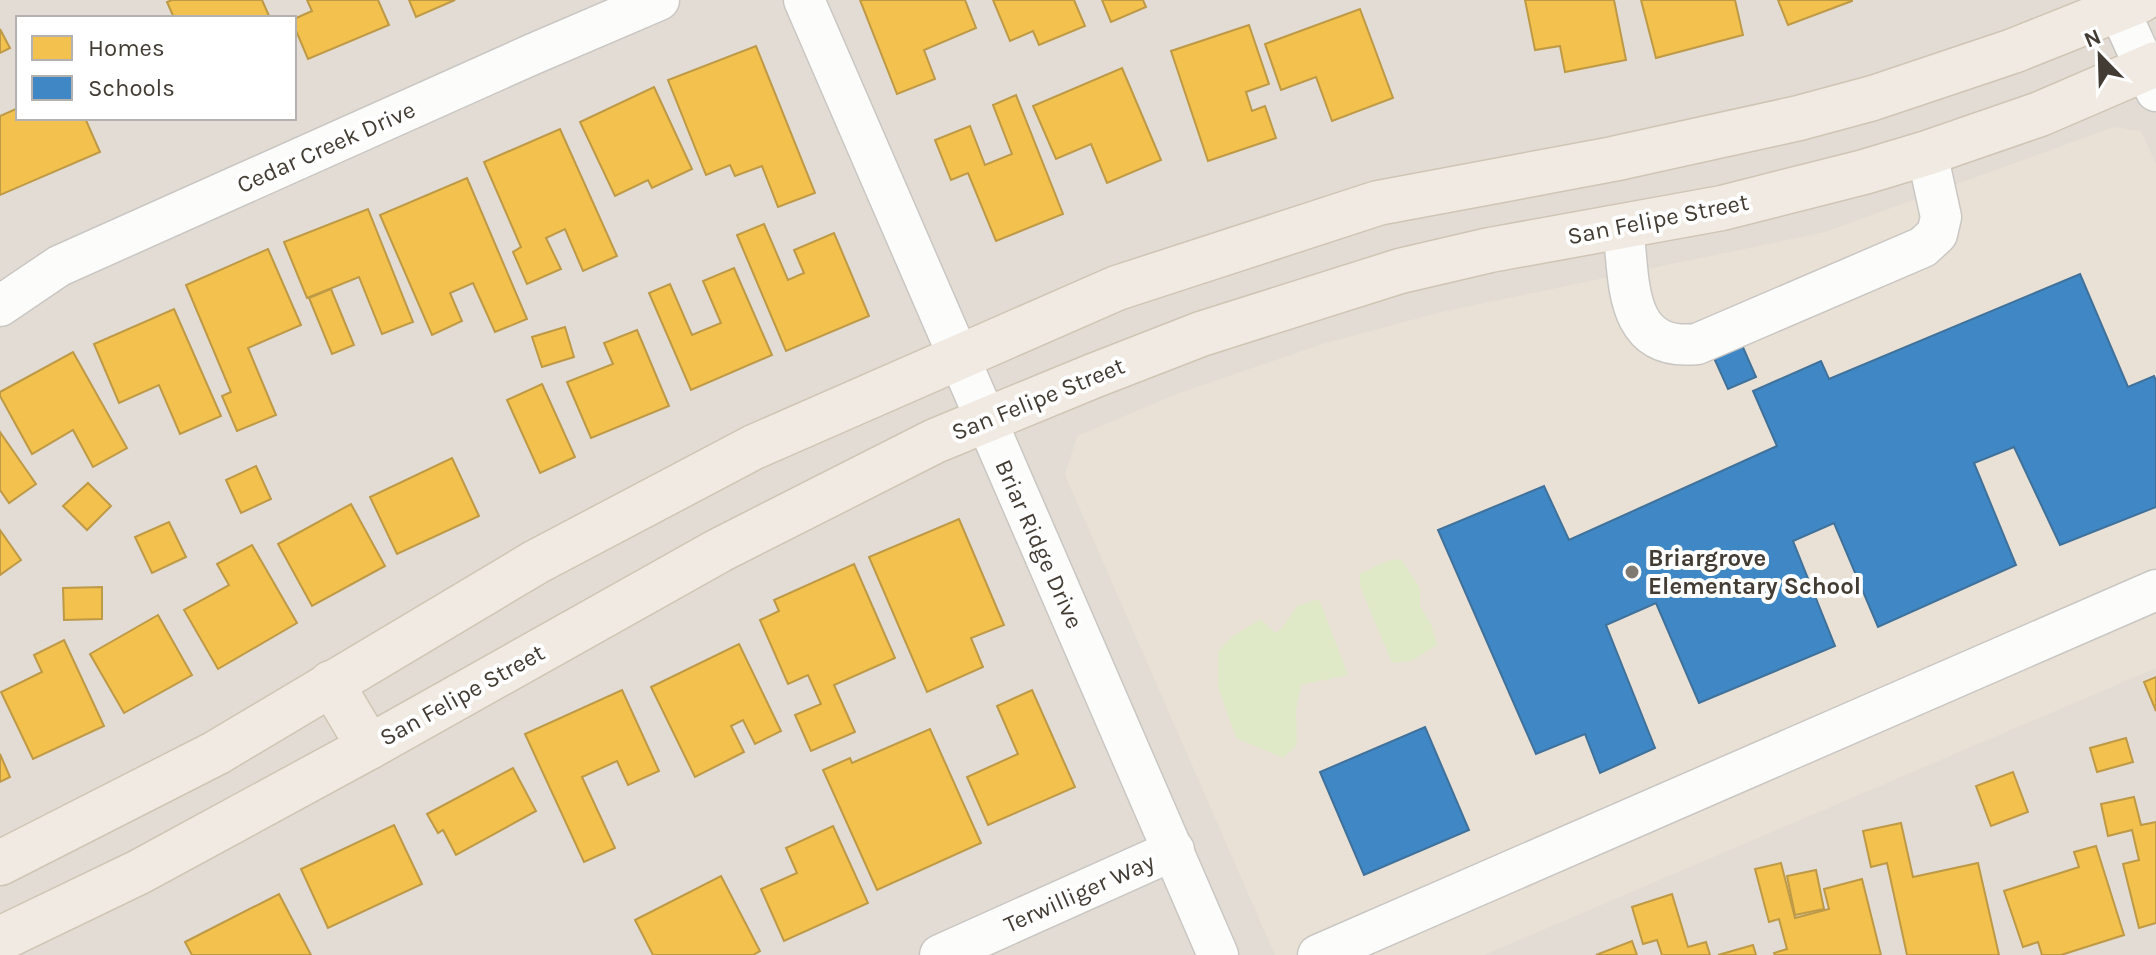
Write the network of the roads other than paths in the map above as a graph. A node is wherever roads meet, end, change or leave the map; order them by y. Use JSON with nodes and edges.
{"nodes":[{"id":1,"x":659,"y":0,"type":"edge"},
{"id":2,"x":804,"y":0,"type":"edge"},
{"id":3,"x":2130,"y":5,"type":"edge"},
{"id":4,"x":2153,"y":75,"type":"edge"},
{"id":5,"x":1927,"y":153,"type":"junction"},
{"id":6,"x":1613,"y":159,"type":"junction"},
{"id":7,"x":1623,"y":226,"type":"junction"},
{"id":8,"x":0,"y":306,"type":"edge"},
{"id":9,"x":957,"y":357,"type":"junction"},
{"id":10,"x":985,"y":420,"type":"junction"},
{"id":11,"x":2156,"y":590,"type":"edge"},
{"id":12,"x":331,"y":683,"type":"junction"},
{"id":13,"x":369,"y":747,"type":"junction"},
{"id":14,"x":1174,"y":850,"type":"junction"},
{"id":15,"x":0,"y":863,"type":"edge"},
{"id":16,"x":0,"y":939,"type":"edge"},
{"id":17,"x":940,"y":955,"type":"edge"},
{"id":18,"x":1218,"y":955,"type":"edge"},
{"id":19,"x":1318,"y":955,"type":"edge"}],
"edges":[{"from":1,"to":8,"type":"street","name":"Cedar Creek Drive"},
{"from":2,"to":9,"type":"street","name":"Briar Ridge Drive"},
{"from":3,"to":4,"type":"street"},
{"from":3,"to":6,"type":"main road"},
{"from":4,"to":5,"type":"main road","name":"San Felipe Street"},
{"from":5,"to":7,"type":"main road","name":"San Felipe Street"},
{"from":5,"to":7,"type":"street"},
{"from":6,"to":7,"type":"main road"},
{"from":6,"to":9,"type":"main road"},
{"from":7,"to":10,"type":"main road","name":"San Felipe Street"},
{"from":9,"to":10,"type":"street","name":"Briar Ridge Drive"},
{"from":9,"to":12,"type":"main road"},
{"from":10,"to":13,"type":"main road","name":"San Felipe Street"},
{"from":10,"to":14,"type":"street","name":"Briar Ridge Drive"},
{"from":11,"to":19,"type":"street"},
{"from":12,"to":13,"type":"main road"},
{"from":12,"to":15,"type":"main road"},
{"from":13,"to":16,"type":"main road","name":"San Felipe Street"},
{"from":14,"to":17,"type":"street","name":"Terwilliger Way"},
{"from":14,"to":18,"type":"street","name":"Briar Ridge Drive"}]}
